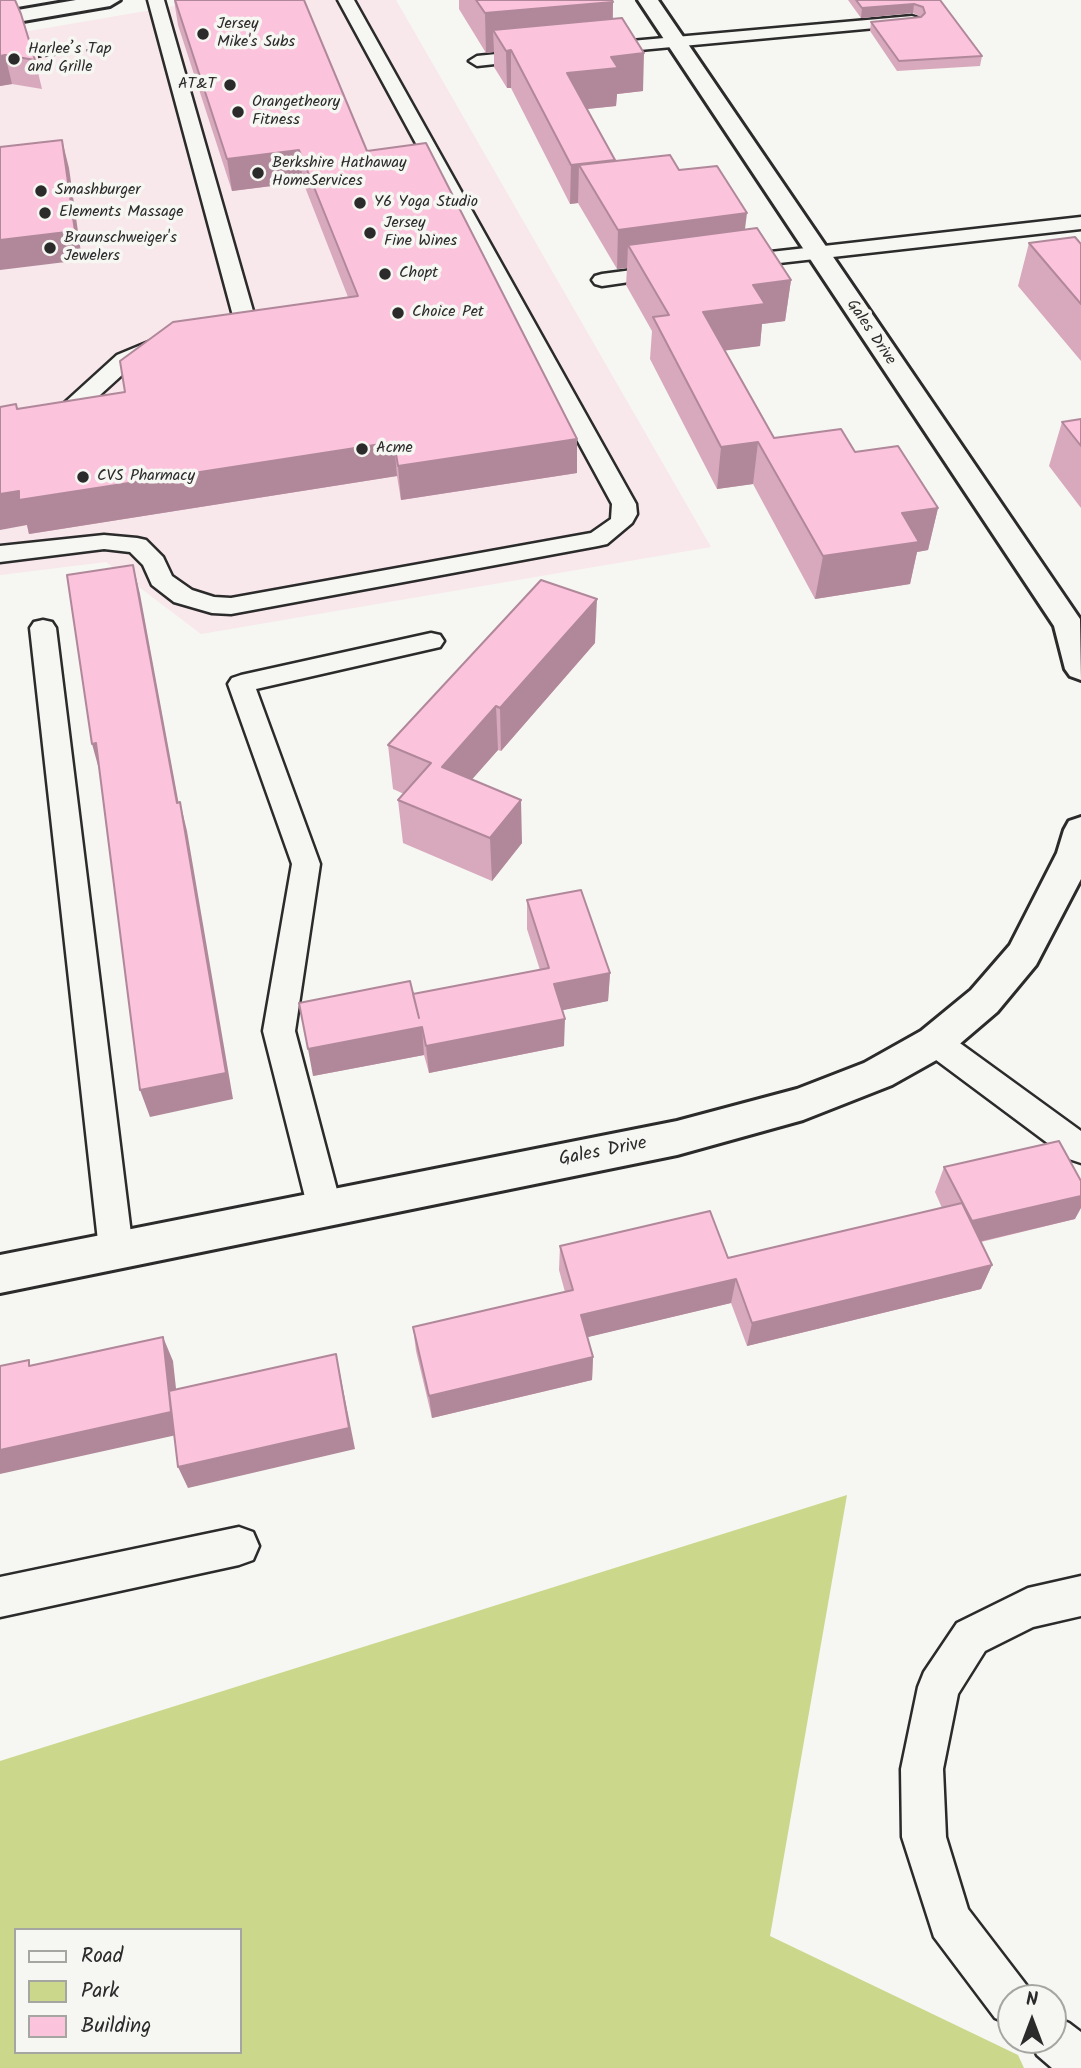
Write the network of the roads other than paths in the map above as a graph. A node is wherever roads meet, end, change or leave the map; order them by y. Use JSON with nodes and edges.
{"nodes":[{"id":1,"x":110,"y":0,"type":"edge"},
{"id":2,"x":156,"y":0,"type":"edge"},
{"id":3,"x":346,"y":0,"type":"edge"},
{"id":4,"x":648,"y":0,"type":"edge"},
{"id":5,"x":0,"y":19,"type":"edge"},
{"id":6,"x":913,"y":21,"type":"edge"},
{"id":7,"x":675,"y":42,"type":"junction"},
{"id":8,"x":573,"y":51,"type":"edge"},
{"id":9,"x":546,"y":54,"type":"edge"},
{"id":10,"x":477,"y":61,"type":"dead end"},
{"id":11,"x":1081,"y":223,"type":"edge"},
{"id":12,"x":815,"y":252,"type":"junction"},
{"id":13,"x":711,"y":266,"type":"edge"},
{"id":14,"x":684,"y":269,"type":"edge"},
{"id":15,"x":602,"y":280,"type":"dead end"},
{"id":16,"x":207,"y":337,"type":"edge"},
{"id":17,"x":180,"y":341,"type":"edge"},
{"id":18,"x":0,"y":427,"type":"edge"},
{"id":19,"x":0,"y":554,"type":"edge"},
{"id":20,"x":1075,"y":625,"type":"edge"},
{"id":21,"x":43,"y":628,"type":"dead end"},
{"id":22,"x":431,"y":641,"type":"dead end"},
{"id":23,"x":1081,"y":669,"type":"edge"},
{"id":24,"x":1081,"y":830,"type":"edge"},
{"id":25,"x":934,"y":1042,"type":"junction"},
{"id":26,"x":1081,"y":1149,"type":"edge"},
{"id":27,"x":325,"y":1209,"type":"junction"},
{"id":28,"x":117,"y":1250,"type":"junction"},
{"id":29,"x":0,"y":1274,"type":"edge"},
{"id":30,"x":239,"y":1546,"type":"dead end"},
{"id":31,"x":1081,"y":1596,"type":"edge"},
{"id":32,"x":0,"y":1597,"type":"edge"},
{"id":33,"x":997,"y":1984,"type":"edge"},
{"id":34,"x":1067,"y":2050,"type":"edge"},
{"id":35,"x":1081,"y":2061,"type":"edge"}],
"edges":[{"from":1,"to":5,"type":"street"},
{"from":2,"to":16,"type":"lane"},
{"from":3,"to":19,"type":"lane"},
{"from":4,"to":7,"type":"street","name":"Gales Drive"},
{"from":6,"to":7,"type":"lane"},
{"from":7,"to":8,"type":"lane"},
{"from":7,"to":12,"type":"street","name":"Gales Drive"},
{"from":9,"to":10,"type":"lane"},
{"from":11,"to":12,"type":"lane"},
{"from":12,"to":13,"type":"lane"},
{"from":12,"to":20,"type":"street","name":"Gales Drive"},
{"from":14,"to":15,"type":"lane"},
{"from":17,"to":18,"type":"lane"},
{"from":20,"to":23,"type":"street","name":"Gales Drive"},
{"from":21,"to":28,"type":"lane"},
{"from":22,"to":27,"type":"lane"},
{"from":24,"to":25,"type":"street","name":"Gales Drive"},
{"from":25,"to":26,"type":"lane"},
{"from":25,"to":27,"type":"street","name":"Gales Drive"},
{"from":27,"to":28,"type":"street","name":"Gales Drive"},
{"from":28,"to":29,"type":"street","name":"Gales Drive"},
{"from":30,"to":32,"type":"lane"},
{"from":31,"to":33,"type":"lane"},
{"from":34,"to":35,"type":"lane"}]}
